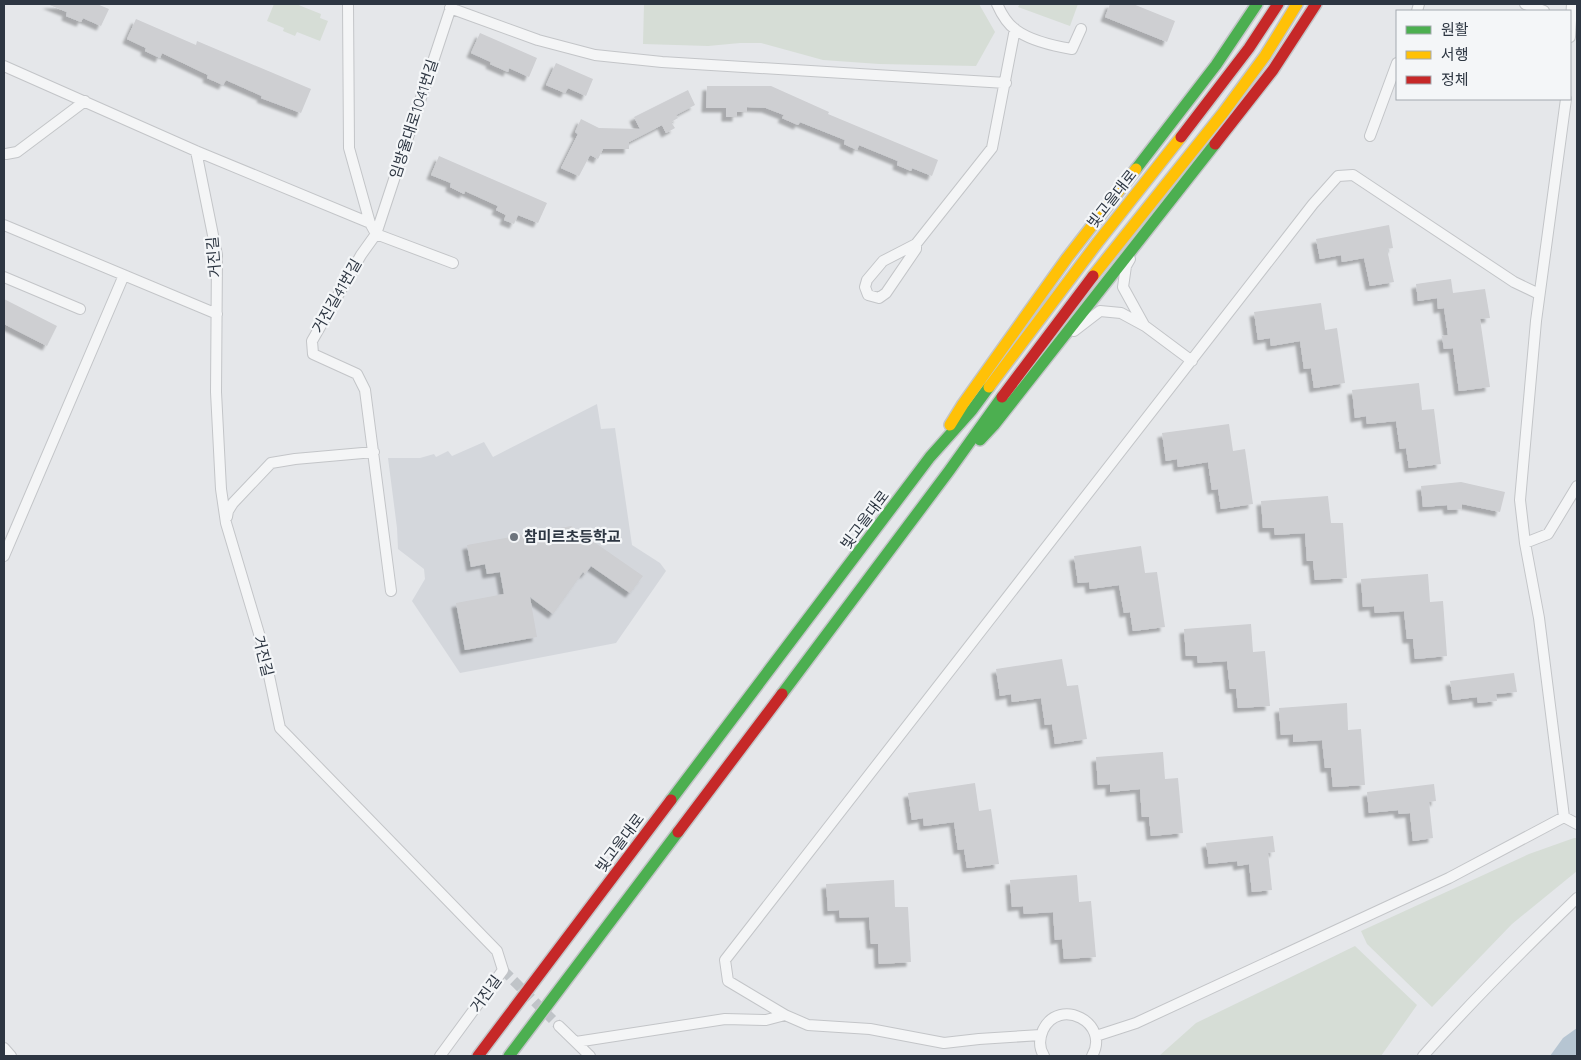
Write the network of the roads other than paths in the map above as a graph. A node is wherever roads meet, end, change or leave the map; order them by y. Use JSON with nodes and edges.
{"nodes":[{"id":1,"x":348,"y":4,"type":"edge"},
{"id":2,"x":997,"y":4,"type":"edge"},
{"id":3,"x":1257,"y":4,"type":"edge"},
{"id":4,"x":1278,"y":4,"type":"edge"},
{"id":5,"x":1297,"y":4,"type":"edge"},
{"id":6,"x":1316,"y":4,"type":"edge"},
{"id":7,"x":1525,"y":4,"type":"edge"},
{"id":8,"x":451,"y":6,"type":"edge"},
{"id":9,"x":1541,"y":10,"type":"edge"},
{"id":10,"x":1015,"y":29,"type":"junction"},
{"id":11,"x":1081,"y":29,"type":"dead end"},
{"id":12,"x":4,"y":66,"type":"edge"},
{"id":13,"x":1396,"y":66,"type":"edge"},
{"id":14,"x":1006,"y":83,"type":"junction"},
{"id":15,"x":1566,"y":100,"type":"edge"},
{"id":16,"x":85,"y":101,"type":"junction"},
{"id":17,"x":1370,"y":136,"type":"dead end"},
{"id":18,"x":196,"y":151,"type":"junction"},
{"id":19,"x":6,"y":154,"type":"dead end"},
{"id":20,"x":370,"y":223,"type":"junction"},
{"id":21,"x":4,"y":225,"type":"edge"},
{"id":22,"x":1145,"y":233,"type":"junction"},
{"id":23,"x":376,"y":234,"type":"junction"},
{"id":24,"x":916,"y":244,"type":"junction"},
{"id":25,"x":453,"y":263,"type":"dead end"},
{"id":26,"x":124,"y":275,"type":"junction"},
{"id":27,"x":4,"y":277,"type":"edge"},
{"id":28,"x":1539,"y":294,"type":"junction"},
{"id":29,"x":80,"y":309,"type":"dead end"},
{"id":30,"x":217,"y":314,"type":"junction"},
{"id":31,"x":1145,"y":326,"type":"junction"},
{"id":32,"x":1061,"y":340,"type":"junction"},
{"id":33,"x":1192,"y":361,"type":"junction"},
{"id":34,"x":374,"y":452,"type":"junction"},
{"id":35,"x":930,"y":458,"type":"junction"},
{"id":36,"x":949,"y":471,"type":"junction"},
{"id":37,"x":1577,"y":486,"type":"edge"},
{"id":38,"x":226,"y":523,"type":"junction"},
{"id":39,"x":1525,"y":543,"type":"junction"},
{"id":40,"x":4,"y":556,"type":"edge"},
{"id":41,"x":391,"y":591,"type":"dead end"},
{"id":42,"x":1564,"y":817,"type":"junction"},
{"id":43,"x":1577,"y":824,"type":"edge"},
{"id":44,"x":1577,"y":898,"type":"edge"},
{"id":45,"x":785,"y":1015,"type":"junction"},
{"id":46,"x":559,"y":1026,"type":"tunnel mouth"},
{"id":47,"x":1041,"y":1036,"type":"junction"},
{"id":48,"x":1096,"y":1036,"type":"junction"},
{"id":49,"x":576,"y":1042,"type":"junction"},
{"id":50,"x":4,"y":1048,"type":"edge"},
{"id":51,"x":11,"y":1056,"type":"edge"},
{"id":52,"x":440,"y":1056,"type":"edge"},
{"id":53,"x":478,"y":1056,"type":"edge"},
{"id":54,"x":509,"y":1056,"type":"edge"},
{"id":55,"x":590,"y":1056,"type":"edge"},
{"id":56,"x":1044,"y":1056,"type":"edge"},
{"id":57,"x":1092,"y":1056,"type":"edge"},
{"id":58,"x":1423,"y":1056,"type":"edge"}],
"edges":[{"from":1,"to":20,"type":"street"},
{"from":2,"to":10,"type":"street"},
{"from":3,"to":35,"type":"main road"},
{"from":4,"to":35,"type":"main road","name":"빛고을대로"},
{"from":5,"to":36,"type":"main road"},
{"from":6,"to":22,"type":"main road"},
{"from":7,"to":9,"type":"street"},
{"from":8,"to":14,"type":"street"},
{"from":8,"to":23,"type":"street","name":"임방울대로1041번길"},
{"from":10,"to":11,"type":"street"},
{"from":10,"to":14,"type":"street"},
{"from":12,"to":16,"type":"street"},
{"from":13,"to":17,"type":"street"},
{"from":14,"to":24,"type":"street"},
{"from":15,"to":28,"type":"street"},
{"from":16,"to":18,"type":"street"},
{"from":16,"to":19,"type":"street"},
{"from":18,"to":20,"type":"street"},
{"from":18,"to":30,"type":"street","name":"거진길"},
{"from":20,"to":23,"type":"street"},
{"from":21,"to":26,"type":"street"},
{"from":22,"to":31,"type":"street"},
{"from":22,"to":32,"type":"main road"},
{"from":23,"to":25,"type":"street"},
{"from":23,"to":34,"type":"street","name":"거진길41번길"},
{"from":24,"to":24,"type":"street"},
{"from":26,"to":30,"type":"street"},
{"from":26,"to":40,"type":"street"},
{"from":27,"to":29,"type":"street"},
{"from":28,"to":33,"type":"street"},
{"from":28,"to":39,"type":"street"},
{"from":30,"to":38,"type":"street","name":"거진길"},
{"from":31,"to":32,"type":"street"},
{"from":31,"to":33,"type":"street"},
{"from":32,"to":36,"type":"main road"},
{"from":33,"to":45,"type":"street"},
{"from":34,"to":38,"type":"street"},
{"from":34,"to":41,"type":"street","name":"거진길41번길"},
{"from":35,"to":53,"type":"main road","name":"빛고을대로"},
{"from":36,"to":54,"type":"main road"},
{"from":37,"to":39,"type":"street"},
{"from":38,"to":52,"type":"street","name":"거진길"},
{"from":39,"to":42,"type":"street"},
{"from":42,"to":43,"type":"street"},
{"from":42,"to":48,"type":"street"},
{"from":44,"to":58,"type":"street"},
{"from":45,"to":47,"type":"street"},
{"from":45,"to":49,"type":"street"},
{"from":46,"to":49,"type":"street"},
{"from":47,"to":48,"type":"street"},
{"from":47,"to":56,"type":"street"},
{"from":48,"to":57,"type":"street"},
{"from":49,"to":55,"type":"street"},
{"from":50,"to":51,"type":"street"}]}
